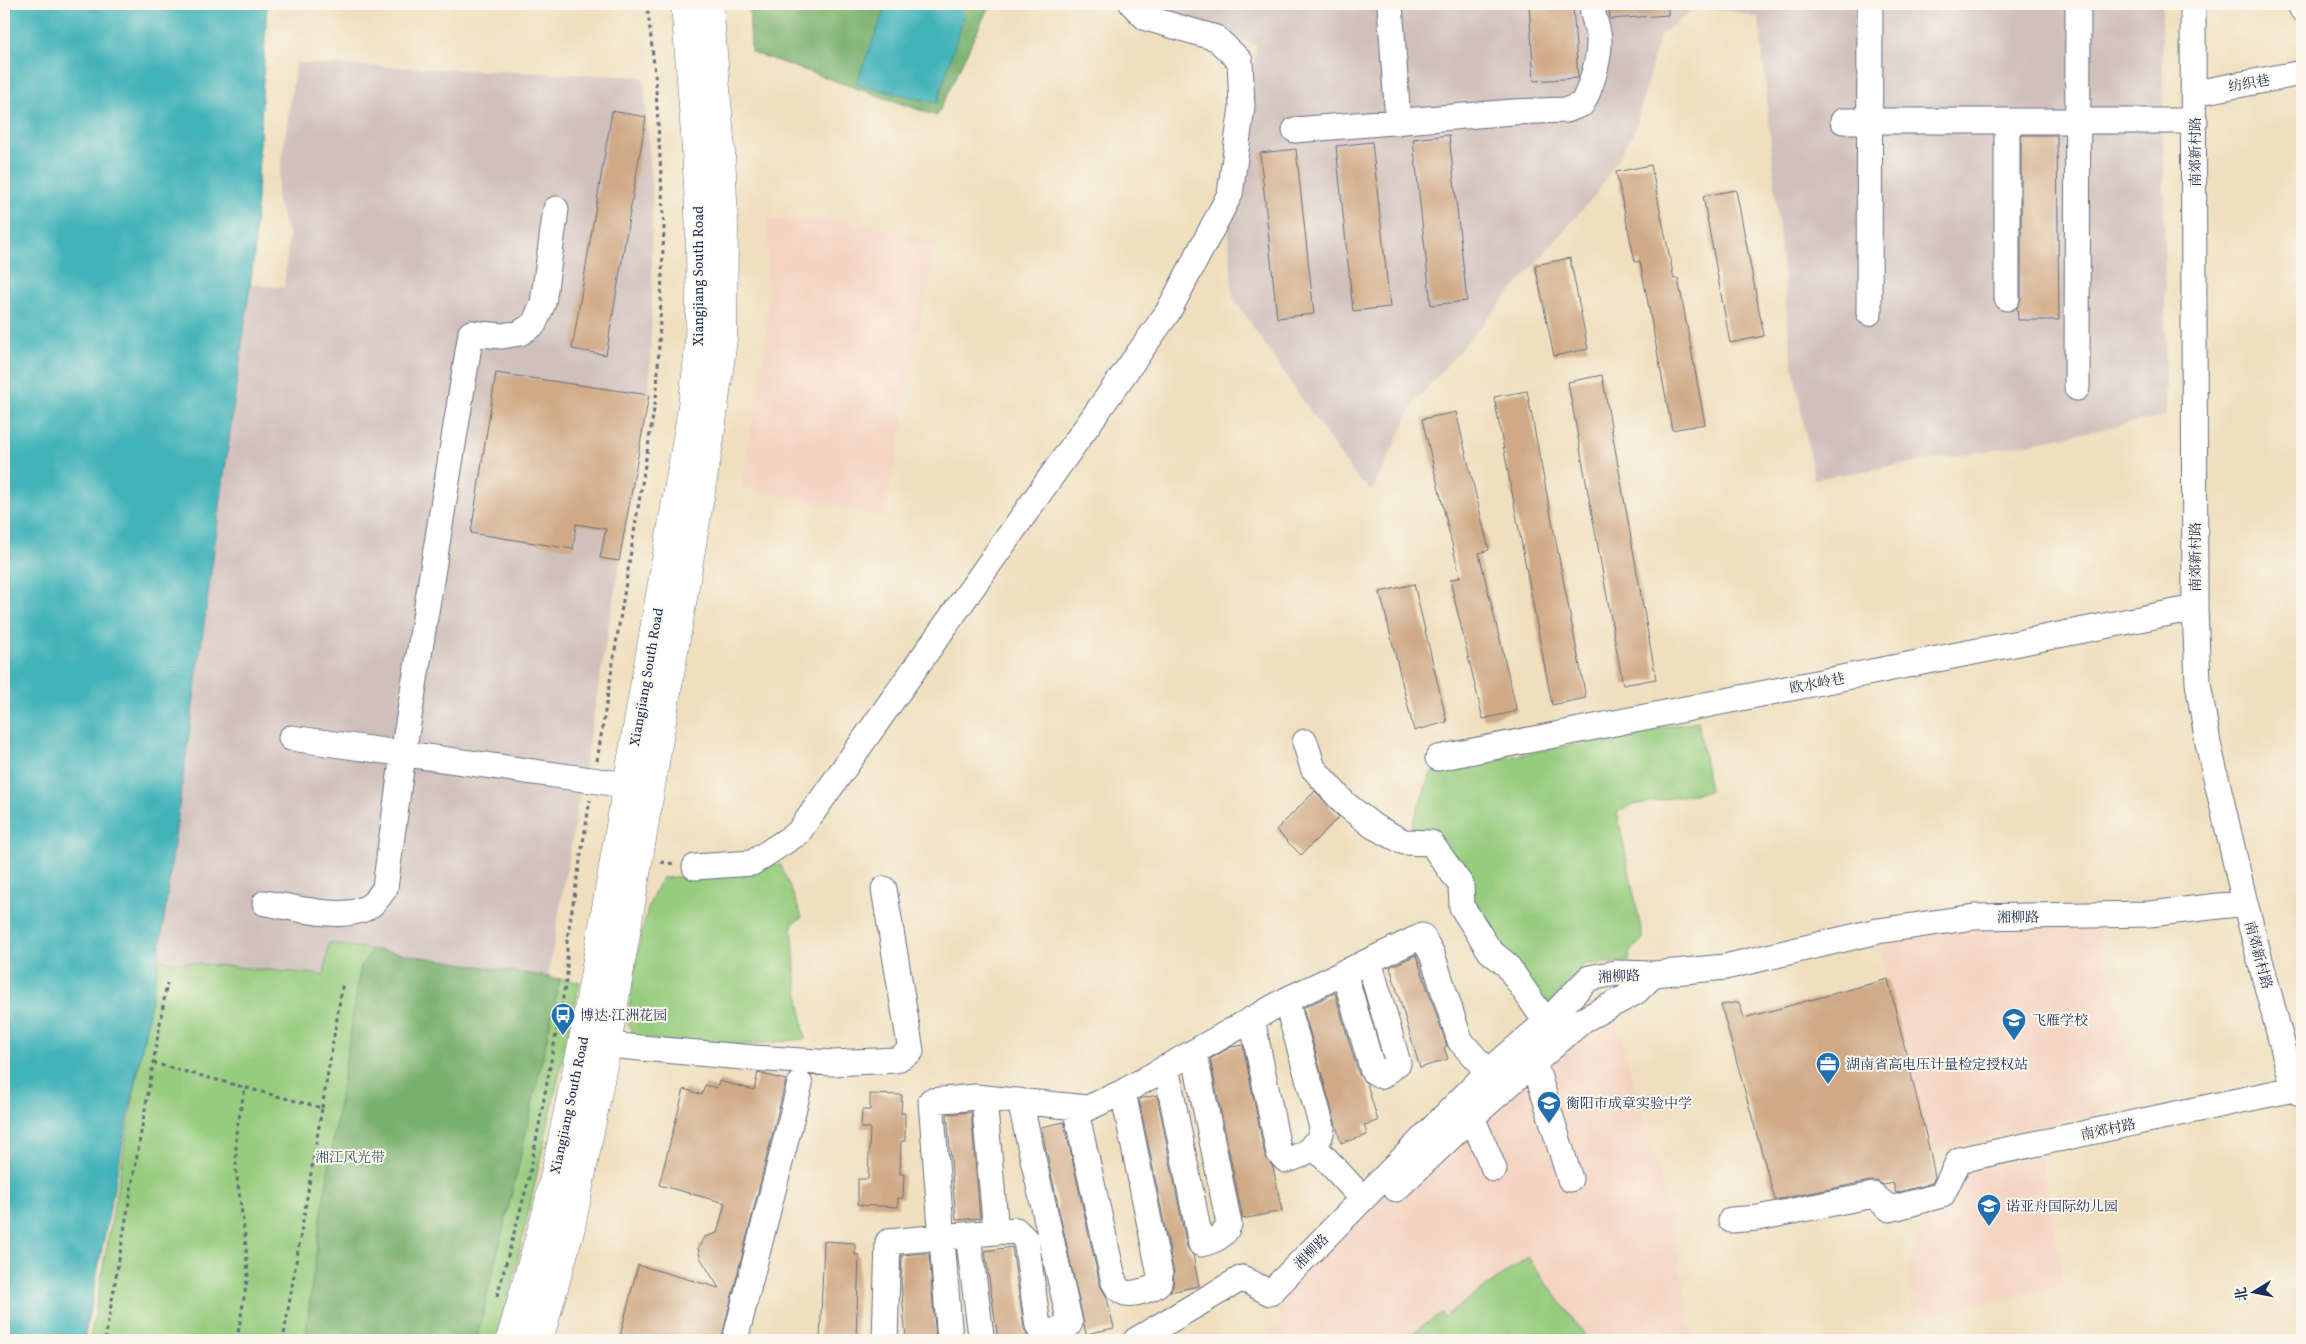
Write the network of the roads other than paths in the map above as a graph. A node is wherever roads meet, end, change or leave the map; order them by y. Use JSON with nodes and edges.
{"nodes":[{"id":1,"x":685,"y":4,"type":"edge"},
{"id":2,"x":709,"y":4,"type":"edge"},
{"id":3,"x":1132,"y":4,"type":"edge"},
{"id":4,"x":1390,"y":4,"type":"edge"},
{"id":5,"x":1592,"y":4,"type":"edge"},
{"id":6,"x":1870,"y":4,"type":"edge"},
{"id":7,"x":2078,"y":4,"type":"edge"},
{"id":8,"x":2193,"y":4,"type":"edge"},
{"id":9,"x":2300,"y":4,"type":"edge"},
{"id":10,"x":2302,"y":9,"type":"edge"},
{"id":11,"x":2302,"y":73,"type":"edge"},
{"id":12,"x":2195,"y":93,"type":"junction"},
{"id":13,"x":1843,"y":121,"type":"dead end"},
{"id":14,"x":1870,"y":121,"type":"junction"},
{"id":15,"x":2007,"y":121,"type":"junction"},
{"id":16,"x":2078,"y":121,"type":"junction"},
{"id":17,"x":2195,"y":121,"type":"junction"},
{"id":18,"x":1398,"y":122,"type":"junction"},
{"id":19,"x":1296,"y":130,"type":"dead end"},
{"id":20,"x":556,"y":209,"type":"dead end"},
{"id":21,"x":2007,"y":298,"type":"dead end"},
{"id":22,"x":1869,"y":313,"type":"dead end"},
{"id":23,"x":2077,"y":388,"type":"dead end"},
{"id":24,"x":2196,"y":608,"type":"junction"},
{"id":25,"x":291,"y":738,"type":"dead end"},
{"id":26,"x":1305,"y":742,"type":"dead end"},
{"id":27,"x":403,"y":754,"type":"junction"},
{"id":28,"x":1438,"y":758,"type":"dead end"},
{"id":29,"x":627,"y":785,"type":"junction"},
{"id":30,"x":695,"y":867,"type":"dead end"},
{"id":31,"x":884,"y":890,"type":"dead end"},
{"id":32,"x":265,"y":903,"type":"dead end"},
{"id":33,"x":2245,"y":903,"type":"junction"},
{"id":34,"x":1369,"y":961,"type":"junction"},
{"id":35,"x":1344,"y":972,"type":"junction"},
{"id":36,"x":1654,"y":974,"type":"junction"},
{"id":37,"x":1286,"y":1000,"type":"junction"},
{"id":38,"x":1252,"y":1018,"type":"junction"},
{"id":39,"x":1546,"y":1022,"type":"junction"},
{"id":40,"x":607,"y":1045,"type":"junction"},
{"id":41,"x":1194,"y":1052,"type":"junction"},
{"id":42,"x":1534,"y":1062,"type":"junction"},
{"id":43,"x":1166,"y":1067,"type":"junction"},
{"id":44,"x":1488,"y":1072,"type":"junction"},
{"id":45,"x":800,"y":1084,"type":"dead end"},
{"id":46,"x":1123,"y":1092,"type":"junction"},
{"id":47,"x":2298,"y":1092,"type":"edge"},
{"id":48,"x":984,"y":1098,"type":"junction"},
{"id":49,"x":1020,"y":1101,"type":"junction"},
{"id":50,"x":1075,"y":1107,"type":"junction"},
{"id":51,"x":1472,"y":1116,"type":"junction"},
{"id":52,"x":1313,"y":1145,"type":"junction"},
{"id":53,"x":1494,"y":1169,"type":"dead end"},
{"id":54,"x":1570,"y":1178,"type":"dead end"},
{"id":55,"x":1363,"y":1199,"type":"junction"},
{"id":56,"x":1731,"y":1220,"type":"dead end"},
{"id":57,"x":996,"y":1232,"type":"junction"},
{"id":58,"x":968,"y":1235,"type":"junction"},
{"id":59,"x":942,"y":1237,"type":"junction"},
{"id":60,"x":1332,"y":1249,"type":"dead end"},
{"id":61,"x":875,"y":1339,"type":"edge"},
{"id":62,"x":510,"y":1340,"type":"edge"},
{"id":63,"x":539,"y":1340,"type":"edge"},
{"id":64,"x":735,"y":1340,"type":"edge"},
{"id":65,"x":950,"y":1340,"type":"edge"},
{"id":66,"x":979,"y":1340,"type":"edge"},
{"id":67,"x":1136,"y":1340,"type":"edge"}],
"edges":[{"from":1,"to":29,"type":"main road","name":"Xiangjiang South Road"},
{"from":2,"to":40,"type":"main road","name":"Xiangjiang South Road"},
{"from":3,"to":30,"type":"street"},
{"from":4,"to":18,"type":"street"},
{"from":5,"to":18,"type":"street"},
{"from":6,"to":14,"type":"street"},
{"from":7,"to":16,"type":"street"},
{"from":8,"to":12,"type":"street","name":"南郊新村路"},
{"from":9,"to":10,"type":"street"},
{"from":11,"to":12,"type":"street","name":"纺织巷"},
{"from":12,"to":17,"type":"street","name":"南郊新村路"},
{"from":13,"to":14,"type":"street"},
{"from":14,"to":15,"type":"street"},
{"from":14,"to":22,"type":"street"},
{"from":15,"to":16,"type":"street"},
{"from":15,"to":21,"type":"street"},
{"from":16,"to":17,"type":"street"},
{"from":16,"to":23,"type":"street"},
{"from":17,"to":24,"type":"street","name":"南郊新村路"},
{"from":18,"to":19,"type":"street"},
{"from":20,"to":27,"type":"street"},
{"from":24,"to":28,"type":"street","name":"欧水岭巷"},
{"from":24,"to":33,"type":"street","name":"南郊新村路"},
{"from":25,"to":27,"type":"street"},
{"from":26,"to":39,"type":"street"},
{"from":27,"to":29,"type":"street"},
{"from":27,"to":32,"type":"street"},
{"from":29,"to":62,"type":"main road","name":"Xiangjiang South Road"},
{"from":31,"to":40,"type":"street"},
{"from":33,"to":36,"type":"street","name":"湘柳路"},
{"from":33,"to":47,"type":"street","name":"南郊新村路"},
{"from":34,"to":35,"type":"street"},
{"from":34,"to":35,"type":"street"},
{"from":34,"to":44,"type":"street"},
{"from":35,"to":37,"type":"street"},
{"from":36,"to":39,"type":"street","name":"湘柳路"},
{"from":36,"to":42,"type":"street"},
{"from":37,"to":38,"type":"street"},
{"from":37,"to":52,"type":"street"},
{"from":38,"to":41,"type":"street"},
{"from":38,"to":52,"type":"street"},
{"from":39,"to":44,"type":"street","name":"湘柳路"},
{"from":40,"to":63,"type":"main road","name":"Xiangjiang South Road"},
{"from":41,"to":43,"type":"street"},
{"from":41,"to":43,"type":"street"},
{"from":42,"to":51,"type":"street"},
{"from":42,"to":54,"type":"street"},
{"from":43,"to":46,"type":"street"},
{"from":44,"to":55,"type":"street","name":"湘柳路"},
{"from":45,"to":64,"type":"street"},
{"from":46,"to":50,"type":"street"},
{"from":46,"to":50,"type":"street"},
{"from":47,"to":56,"type":"street","name":"南郊村路"},
{"from":48,"to":49,"type":"street"},
{"from":48,"to":57,"type":"street"},
{"from":48,"to":59,"type":"street"},
{"from":49,"to":50,"type":"street"},
{"from":49,"to":57,"type":"street"},
{"from":51,"to":53,"type":"street"},
{"from":51,"to":60,"type":"street"},
{"from":52,"to":55,"type":"street"},
{"from":55,"to":67,"type":"street","name":"湘柳路"},
{"from":57,"to":58,"type":"street"},
{"from":58,"to":59,"type":"street"},
{"from":58,"to":66,"type":"street"},
{"from":59,"to":61,"type":"street"},
{"from":59,"to":65,"type":"street"}]}
